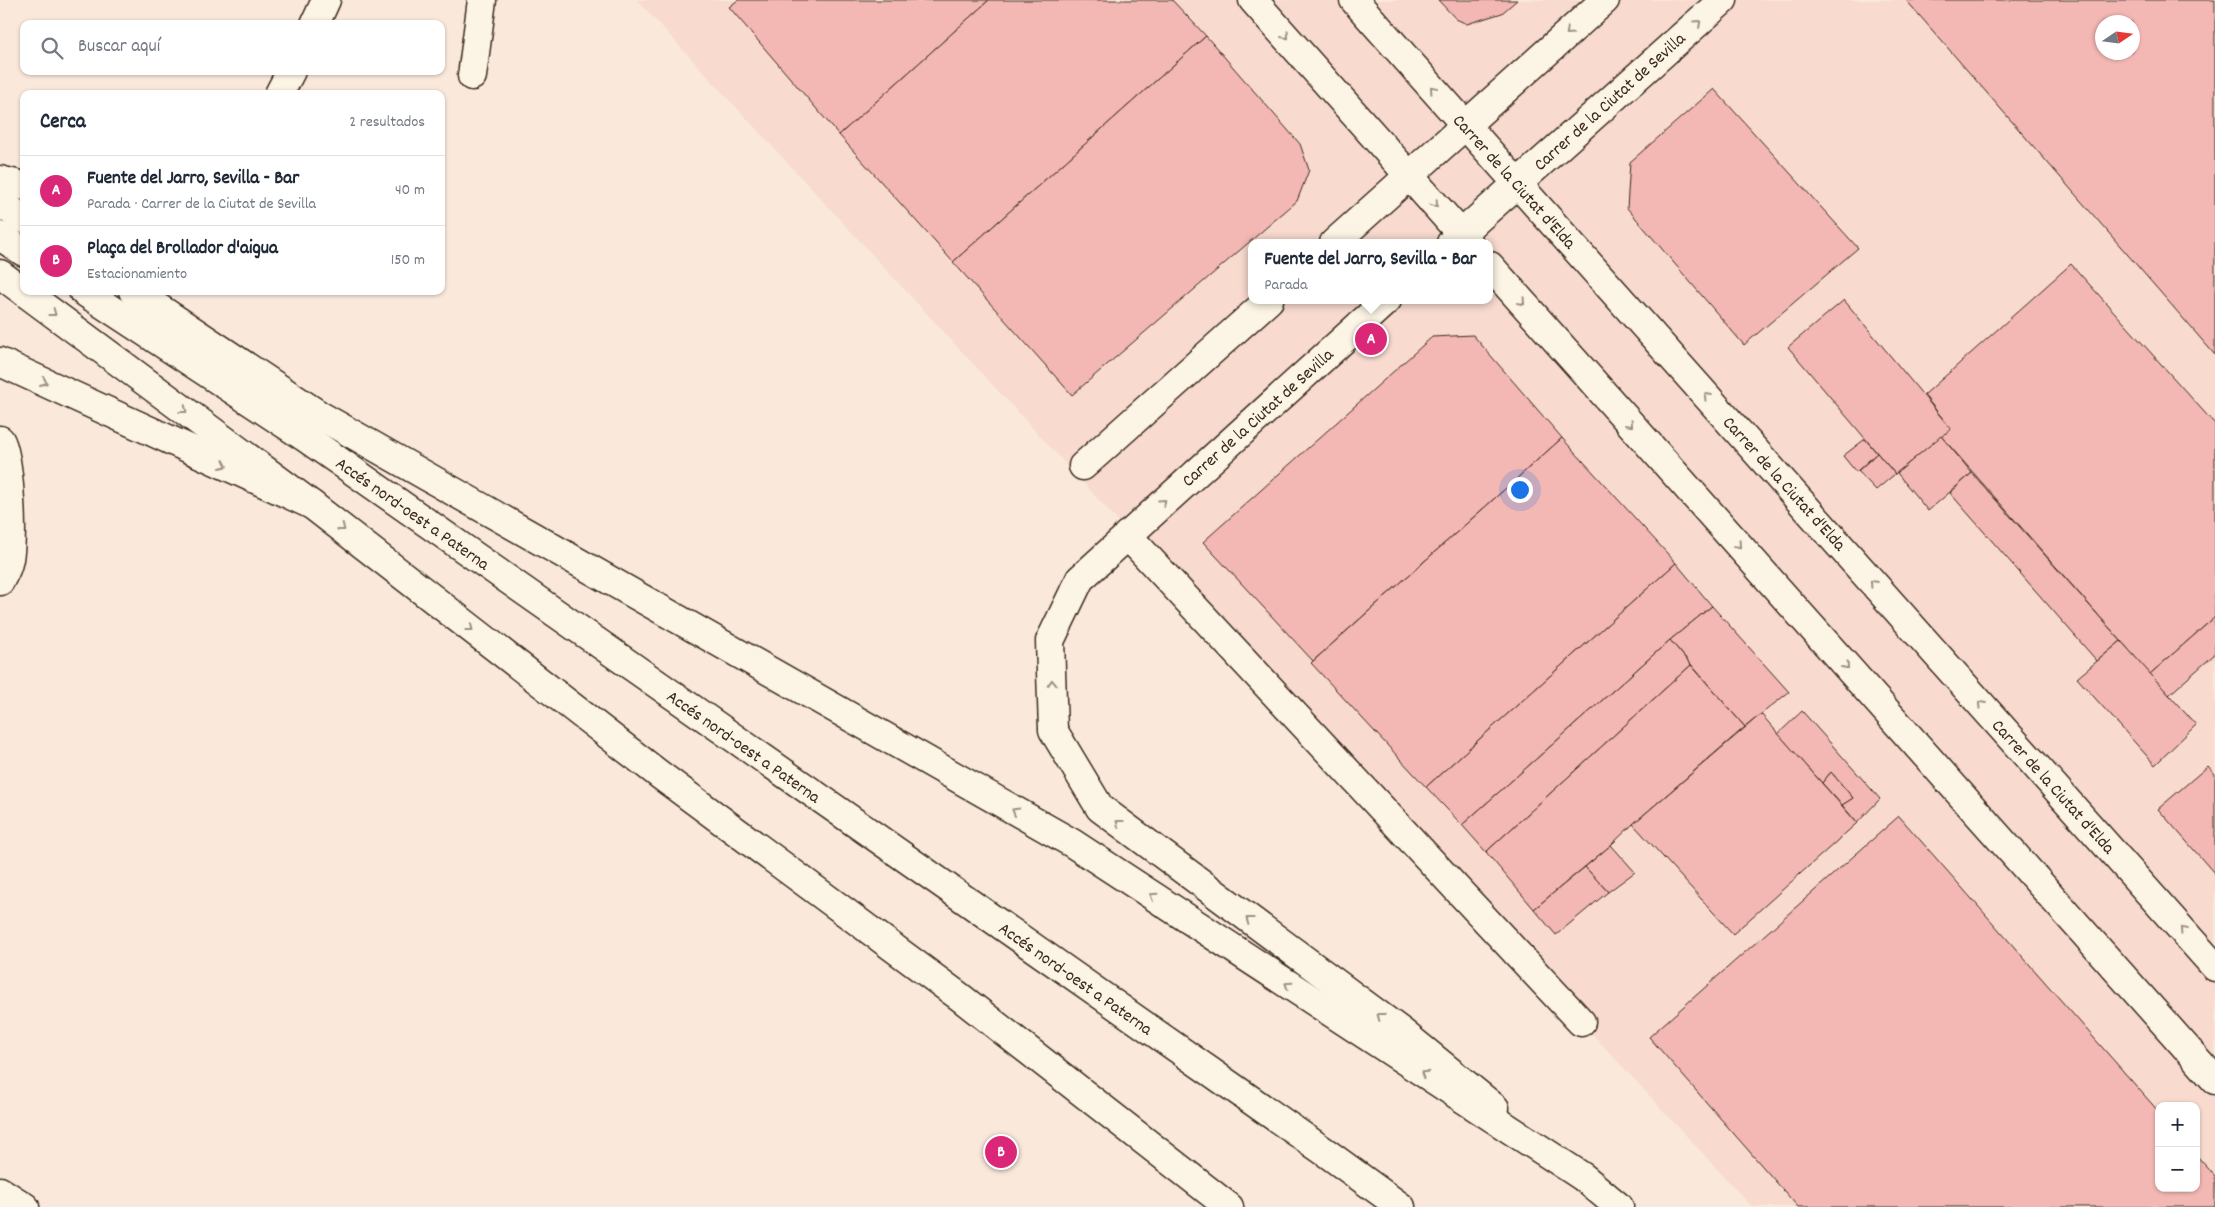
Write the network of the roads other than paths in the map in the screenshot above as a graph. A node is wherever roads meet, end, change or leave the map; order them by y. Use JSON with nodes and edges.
{"nodes":[{"id":1,"x":326,"y":0,"type":"edge"},
{"id":2,"x":482,"y":0,"type":"edge"},
{"id":3,"x":1253,"y":0,"type":"edge"},
{"id":4,"x":1354,"y":0,"type":"edge"},
{"id":5,"x":1605,"y":0,"type":"edge"},
{"id":6,"x":1723,"y":0,"type":"edge"},
{"id":7,"x":317,"y":20,"type":"edge"},
{"id":8,"x":289,"y":75,"type":"edge"},
{"id":9,"x":472,"y":76,"type":"dead end"},
{"id":10,"x":281,"y":90,"type":"edge"},
{"id":11,"x":1466,"y":125,"type":"junction"},
{"id":12,"x":1410,"y":175,"type":"junction"},
{"id":13,"x":0,"y":180,"type":"edge"},
{"id":14,"x":1518,"y":183,"type":"junction"},
{"id":15,"x":20,"y":185,"type":"edge"},
{"id":16,"x":0,"y":203,"type":"edge"},
{"id":17,"x":20,"y":216,"type":"edge"},
{"id":18,"x":0,"y":236,"type":"edge"},
{"id":19,"x":1338,"y":239,"type":"edge"},
{"id":20,"x":1460,"y":239,"type":"edge"},
{"id":21,"x":1462,"y":239,"type":"edge"},
{"id":22,"x":20,"y":249,"type":"edge"},
{"id":23,"x":1493,"y":269,"type":"edge"},
{"id":24,"x":0,"y":274,"type":"edge"},
{"id":25,"x":20,"y":289,"type":"edge"},
{"id":26,"x":28,"y":295,"type":"edge"},
{"id":27,"x":90,"y":295,"type":"edge"},
{"id":28,"x":139,"y":295,"type":"edge"},
{"id":29,"x":1265,"y":304,"type":"edge"},
{"id":30,"x":1383,"y":304,"type":"edge"},
{"id":31,"x":0,"y":362,"type":"edge"},
{"id":32,"x":0,"y":440,"type":"edge"},
{"id":33,"x":1083,"y":466,"type":"dead end"},
{"id":34,"x":312,"y":505,"type":"junction"},
{"id":35,"x":1127,"y":535,"type":"junction"},
{"id":36,"x":0,"y":581,"type":"edge"},
{"id":37,"x":2215,"y":967,"type":"edge"},
{"id":38,"x":1581,"y":1022,"type":"dead end"},
{"id":39,"x":2215,"y":1080,"type":"edge"},
{"id":40,"x":1583,"y":1177,"type":"junction"},
{"id":41,"x":0,"y":1191,"type":"edge"},
{"id":42,"x":25,"y":1207,"type":"edge"},
{"id":43,"x":1229,"y":1207,"type":"edge"},
{"id":44,"x":1400,"y":1207,"type":"edge"},
{"id":45,"x":1619,"y":1207,"type":"edge"}],
"edges":[{"from":1,"to":7,"type":"main road"},
{"from":2,"to":9,"type":"main road"},
{"from":3,"to":12,"type":"main road","one_way":true},
{"from":11,"to":4,"type":"main road","name":"Carrer de la Ciutat d'Elda","one_way":true},
{"from":5,"to":11,"type":"main road","one_way":true},
{"from":14,"to":6,"type":"main road","name":"Carrer de la Ciutat de Sevilla","one_way":true},
{"from":8,"to":10,"type":"main road"},
{"from":11,"to":12,"type":"main road"},
{"from":11,"to":14,"type":"main road","name":"Carrer de la Ciutat d'Elda"},
{"from":12,"to":19,"type":"main road"},
{"from":12,"to":20,"type":"main road","one_way":true},
{"from":13,"to":15,"type":"main road"},
{"from":14,"to":21,"type":"main road","name":"Carrer de la Ciutat de Sevilla"},
{"from":37,"to":14,"type":"main road","name":"Carrer de la Ciutat d'Elda","one_way":true},
{"from":16,"to":17,"type":"main road"},
{"from":18,"to":22,"type":"main road"},
{"from":23,"to":39,"type":"main road","one_way":true},
{"from":24,"to":25,"type":"main road","one_way":true},
{"from":26,"to":34,"type":"main road","one_way":true},
{"from":27,"to":44,"type":"main road","name":"Accés nord-oest a Paterna"},
{"from":40,"to":28,"type":"main road","one_way":true},
{"from":29,"to":33,"type":"main road"},
{"from":35,"to":30,"type":"main road","name":"Carrer de la Ciutat de Sevilla","one_way":true},
{"from":31,"to":34,"type":"main road","one_way":true},
{"from":32,"to":36,"type":"main road"},
{"from":34,"to":43,"type":"main road","one_way":true},
{"from":35,"to":38,"type":"main road"},
{"from":40,"to":35,"type":"main road","name":"Carrer de la Ciutat de Sevilla","one_way":true},
{"from":40,"to":45,"type":"main road"},
{"from":41,"to":42,"type":"main road"}]}
